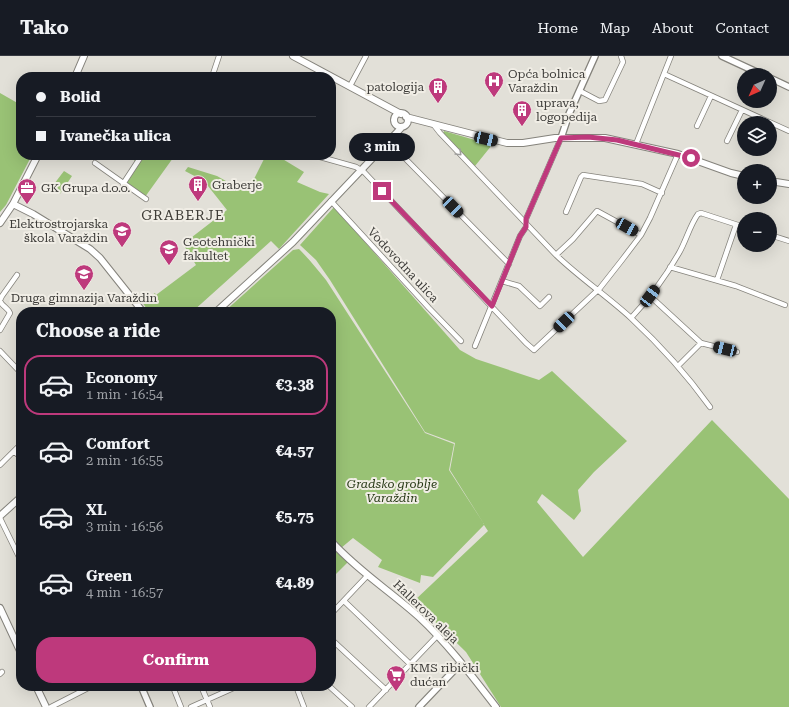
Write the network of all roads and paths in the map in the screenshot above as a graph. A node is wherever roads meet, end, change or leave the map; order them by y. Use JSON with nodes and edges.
{"nodes":[{"id":1,"x":84,"y":56,"type":"edge"},
{"id":2,"x":219,"y":56,"type":"edge"},
{"id":3,"x":293,"y":56,"type":"edge"},
{"id":4,"x":366,"y":56,"type":"edge"},
{"id":5,"x":595,"y":56,"type":"edge"},
{"id":6,"x":621,"y":56,"type":"edge"},
{"id":7,"x":671,"y":56,"type":"edge"},
{"id":8,"x":722,"y":56,"type":"edge"},
{"id":9,"x":748,"y":68,"type":"edge"},
{"id":10,"x":77,"y":72,"type":"edge"},
{"id":11,"x":214,"y":72,"type":"edge"},
{"id":12,"x":323,"y":72,"type":"edge"},
{"id":13,"x":664,"y":74,"type":"junction"},
{"id":14,"x":336,"y":79,"type":"edge"},
{"id":15,"x":777,"y":81,"type":"edge"},
{"id":16,"x":350,"y":86,"type":"junction"},
{"id":17,"x":789,"y":87,"type":"edge"},
{"id":18,"x":580,"y":91,"type":"junction"},
{"id":19,"x":711,"y":96,"type":"junction"},
{"id":20,"x":384,"y":106,"type":"junction"},
{"id":21,"x":742,"y":110,"type":"junction"},
{"id":22,"x":404,"y":115,"type":"junction"},
{"id":23,"x":753,"y":116,"type":"edge"},
{"id":24,"x":395,"y":121,"type":"junction"},
{"id":25,"x":419,"y":121,"type":"junction"},
{"id":26,"x":433,"y":124,"type":"junction"},
{"id":27,"x":404,"y":126,"type":"junction"},
{"id":28,"x":697,"y":126,"type":"dead end"},
{"id":29,"x":777,"y":128,"type":"edge"},
{"id":30,"x":789,"y":131,"type":"edge"},
{"id":31,"x":561,"y":138,"type":"junction"},
{"id":32,"x":390,"y":139,"type":"junction"},
{"id":33,"x":727,"y":141,"type":"dead end"},
{"id":34,"x":636,"y":144,"type":"junction"},
{"id":35,"x":678,"y":154,"type":"junction"},
{"id":36,"x":35,"y":160,"type":"edge"},
{"id":37,"x":139,"y":160,"type":"edge"},
{"id":38,"x":330,"y":160,"type":"edge"},
{"id":39,"x":95,"y":163,"type":"dead end"},
{"id":40,"x":361,"y":170,"type":"junction"},
{"id":41,"x":737,"y":174,"type":"edge"},
{"id":42,"x":777,"y":182,"type":"edge"},
{"id":43,"x":123,"y":184,"type":"junction"},
{"id":44,"x":789,"y":184,"type":"edge"},
{"id":45,"x":662,"y":193,"type":"junction"},
{"id":46,"x":146,"y":199,"type":"dead end"},
{"id":47,"x":331,"y":201,"type":"junction"},
{"id":48,"x":13,"y":204,"type":"junction"},
{"id":49,"x":8,"y":210,"type":"junction"},
{"id":50,"x":566,"y":212,"type":"dead end"},
{"id":51,"x":0,"y":218,"type":"edge"},
{"id":52,"x":0,"y":223,"type":"edge"},
{"id":53,"x":526,"y":223,"type":"junction"},
{"id":54,"x":736,"y":225,"type":"joint"},
{"id":55,"x":641,"y":235,"type":"junction"},
{"id":56,"x":777,"y":237,"type":"edge"},
{"id":57,"x":789,"y":241,"type":"edge"},
{"id":58,"x":556,"y":255,"type":"junction"},
{"id":59,"x":509,"y":264,"type":"junction"},
{"id":60,"x":670,"y":267,"type":"junction"},
{"id":61,"x":17,"y":276,"type":"dead end"},
{"id":62,"x":717,"y":280,"type":"junction"},
{"id":63,"x":502,"y":281,"type":"junction"},
{"id":64,"x":598,"y":290,"type":"junction"},
{"id":65,"x":650,"y":296,"type":"junction"},
{"id":66,"x":549,"y":297,"type":"dead end"},
{"id":67,"x":0,"y":300,"type":"edge"},
{"id":68,"x":786,"y":305,"type":"dead end"},
{"id":69,"x":492,"y":306,"type":"junction"},
{"id":70,"x":138,"y":307,"type":"edge"},
{"id":71,"x":222,"y":307,"type":"edge"},
{"id":72,"x":631,"y":318,"type":"junction"},
{"id":73,"x":0,"y":330,"type":"edge"},
{"id":74,"x":462,"y":341,"type":"dead end"},
{"id":75,"x":701,"y":343,"type":"junction"},
{"id":76,"x":475,"y":346,"type":"dead end"},
{"id":77,"x":0,"y":351,"type":"edge"},
{"id":78,"x":737,"y":352,"type":"dead end"},
{"id":79,"x":678,"y":366,"type":"junction"},
{"id":80,"x":16,"y":369,"type":"edge"},
{"id":81,"x":710,"y":407,"type":"dead end"},
{"id":82,"x":14,"y":451,"type":"edge"},
{"id":83,"x":0,"y":464,"type":"edge"},
{"id":84,"x":16,"y":502,"type":"edge"},
{"id":85,"x":0,"y":517,"type":"edge"},
{"id":86,"x":336,"y":546,"type":"edge"},
{"id":87,"x":16,"y":551,"type":"edge"},
{"id":88,"x":368,"y":575,"type":"junction"},
{"id":89,"x":344,"y":601,"type":"junction"},
{"id":90,"x":0,"y":608,"type":"edge"},
{"id":91,"x":336,"y":609,"type":"edge"},
{"id":92,"x":438,"y":635,"type":"junction"},
{"id":93,"x":16,"y":643,"type":"edge"},
{"id":94,"x":336,"y":644,"type":"edge"},
{"id":95,"x":461,"y":663,"type":"junction"},
{"id":96,"x":410,"y":664,"type":"junction"},
{"id":97,"x":386,"y":690,"type":"junction"},
{"id":98,"x":38,"y":691,"type":"edge"},
{"id":99,"x":76,"y":691,"type":"edge"},
{"id":100,"x":143,"y":691,"type":"edge"},
{"id":101,"x":175,"y":691,"type":"edge"},
{"id":102,"x":203,"y":691,"type":"edge"},
{"id":103,"x":227,"y":691,"type":"edge"},
{"id":104,"x":298,"y":691,"type":"edge"},
{"id":105,"x":334,"y":691,"type":"edge"},
{"id":106,"x":207,"y":700,"type":"junction"},
{"id":107,"x":46,"y":707,"type":"edge"},
{"id":108,"x":51,"y":707,"type":"edge"},
{"id":109,"x":150,"y":707,"type":"edge"},
{"id":110,"x":181,"y":707,"type":"edge"},
{"id":111,"x":191,"y":707,"type":"edge"},
{"id":112,"x":210,"y":707,"type":"edge"},
{"id":113,"x":303,"y":707,"type":"edge"},
{"id":114,"x":352,"y":707,"type":"edge"},
{"id":115,"x":369,"y":707,"type":"edge"},
{"id":116,"x":419,"y":707,"type":"edge"},
{"id":117,"x":496,"y":707,"type":"edge"}],
"edges":[{"from":1,"to":10,"type":"main road"},
{"from":2,"to":11,"type":"street"},
{"from":3,"to":12,"type":"main road"},
{"from":4,"to":16,"type":"street"},
{"from":5,"to":18,"type":"street"},
{"from":6,"to":18,"type":"street"},
{"from":7,"to":13,"type":"street"},
{"from":8,"to":9,"type":"street"},
{"from":13,"to":19,"type":"street"},
{"from":13,"to":34,"type":"street"},
{"from":14,"to":16,"type":"main road"},
{"from":15,"to":17,"type":"street"},
{"from":16,"to":20,"type":"main road"},
{"from":18,"to":31,"type":"street"},
{"from":19,"to":21,"type":"street"},
{"from":19,"to":28,"type":"street"},
{"from":20,"to":22,"type":"main road"},
{"from":20,"to":24,"type":"main road"},
{"from":21,"to":23,"type":"street"},
{"from":21,"to":33,"type":"street"},
{"from":22,"to":24,"type":"main road"},
{"from":22,"to":25,"type":"main road"},
{"from":22,"to":27,"type":"main road"},
{"from":24,"to":27,"type":"main road"},
{"from":24,"to":32,"type":"main road"},
{"from":25,"to":26,"type":"main road"},
{"from":25,"to":27,"type":"main road"},
{"from":26,"to":31,"type":"main road"},
{"from":26,"to":53,"type":"street","one_way":true},
{"from":27,"to":32,"type":"main road"},
{"from":29,"to":30,"type":"street"},
{"from":31,"to":34,"type":"main road"},
{"from":31,"to":53,"type":"street"},
{"from":32,"to":40,"type":"main road"},
{"from":32,"to":59,"type":"street"},
{"from":34,"to":35,"type":"main road"},
{"from":35,"to":41,"type":"main road"},
{"from":35,"to":45,"type":"street"},
{"from":36,"to":48,"type":"main road"},
{"from":37,"to":43,"type":"street"},
{"from":38,"to":40,"type":"street"},
{"from":39,"to":43,"type":"street"},
{"from":40,"to":47,"type":"main road"},
{"from":40,"to":69,"type":"street"},
{"from":42,"to":44,"type":"main road"},
{"from":43,"to":46,"type":"street"},
{"from":45,"to":50,"type":"street"},
{"from":45,"to":55,"type":"street"},
{"from":47,"to":71,"type":"main road"},
{"from":47,"to":74,"type":"street","name":"Vodovodna ulica"},
{"from":48,"to":49,"type":"main road"},
{"from":48,"to":70,"type":"main road"},
{"from":49,"to":51,"type":"main road"},
{"from":49,"to":52,"type":"main road"},
{"from":53,"to":58,"type":"street"},
{"from":53,"to":59,"type":"street"},
{"from":54,"to":60,"type":"street"},
{"from":54,"to":62,"type":"street"},
{"from":55,"to":58,"type":"street"},
{"from":55,"to":64,"type":"street"},
{"from":56,"to":57,"type":"street"},
{"from":58,"to":64,"type":"street"},
{"from":59,"to":63,"type":"street"},
{"from":60,"to":62,"type":"street"},
{"from":60,"to":65,"type":"street"},
{"from":61,"to":67,"type":"street"},
{"from":62,"to":68,"type":"street"},
{"from":63,"to":66,"type":"street"},
{"from":63,"to":69,"type":"street"},
{"from":64,"to":69,"type":"street"},
{"from":64,"to":72,"type":"street"},
{"from":65,"to":72,"type":"street"},
{"from":65,"to":75,"type":"street"},
{"from":67,"to":73,"type":"street"},
{"from":69,"to":76,"type":"street"},
{"from":72,"to":79,"type":"street"},
{"from":75,"to":78,"type":"street"},
{"from":75,"to":79,"type":"street"},
{"from":77,"to":80,"type":"street"},
{"from":79,"to":81,"type":"street"},
{"from":82,"to":83,"type":"street"},
{"from":84,"to":85,"type":"main road"},
{"from":85,"to":87,"type":"street"},
{"from":86,"to":88,"type":"main road","name":"Hallerova aleja"},
{"from":88,"to":89,"type":"street"},
{"from":88,"to":92,"type":"main road","name":"Hallerova aleja"},
{"from":89,"to":91,"type":"street"},
{"from":89,"to":96,"type":"street"},
{"from":90,"to":93,"type":"main road"},
{"from":92,"to":95,"type":"main road","name":"Hallerova aleja"},
{"from":92,"to":96,"type":"street"},
{"from":94,"to":97,"type":"street"},
{"from":95,"to":116,"type":"street"},
{"from":95,"to":117,"type":"main road","name":"Hallerova aleja"},
{"from":96,"to":97,"type":"street"},
{"from":97,"to":115,"type":"street"},
{"from":98,"to":107,"type":"main road"},
{"from":99,"to":108,"type":"street"},
{"from":100,"to":109,"type":"street"},
{"from":101,"to":110,"type":"street"},
{"from":102,"to":106,"type":"street"},
{"from":103,"to":106,"type":"street"},
{"from":104,"to":113,"type":"street"},
{"from":105,"to":114,"type":"street"},
{"from":106,"to":111,"type":"street"},
{"from":106,"to":112,"type":"street"}]}
